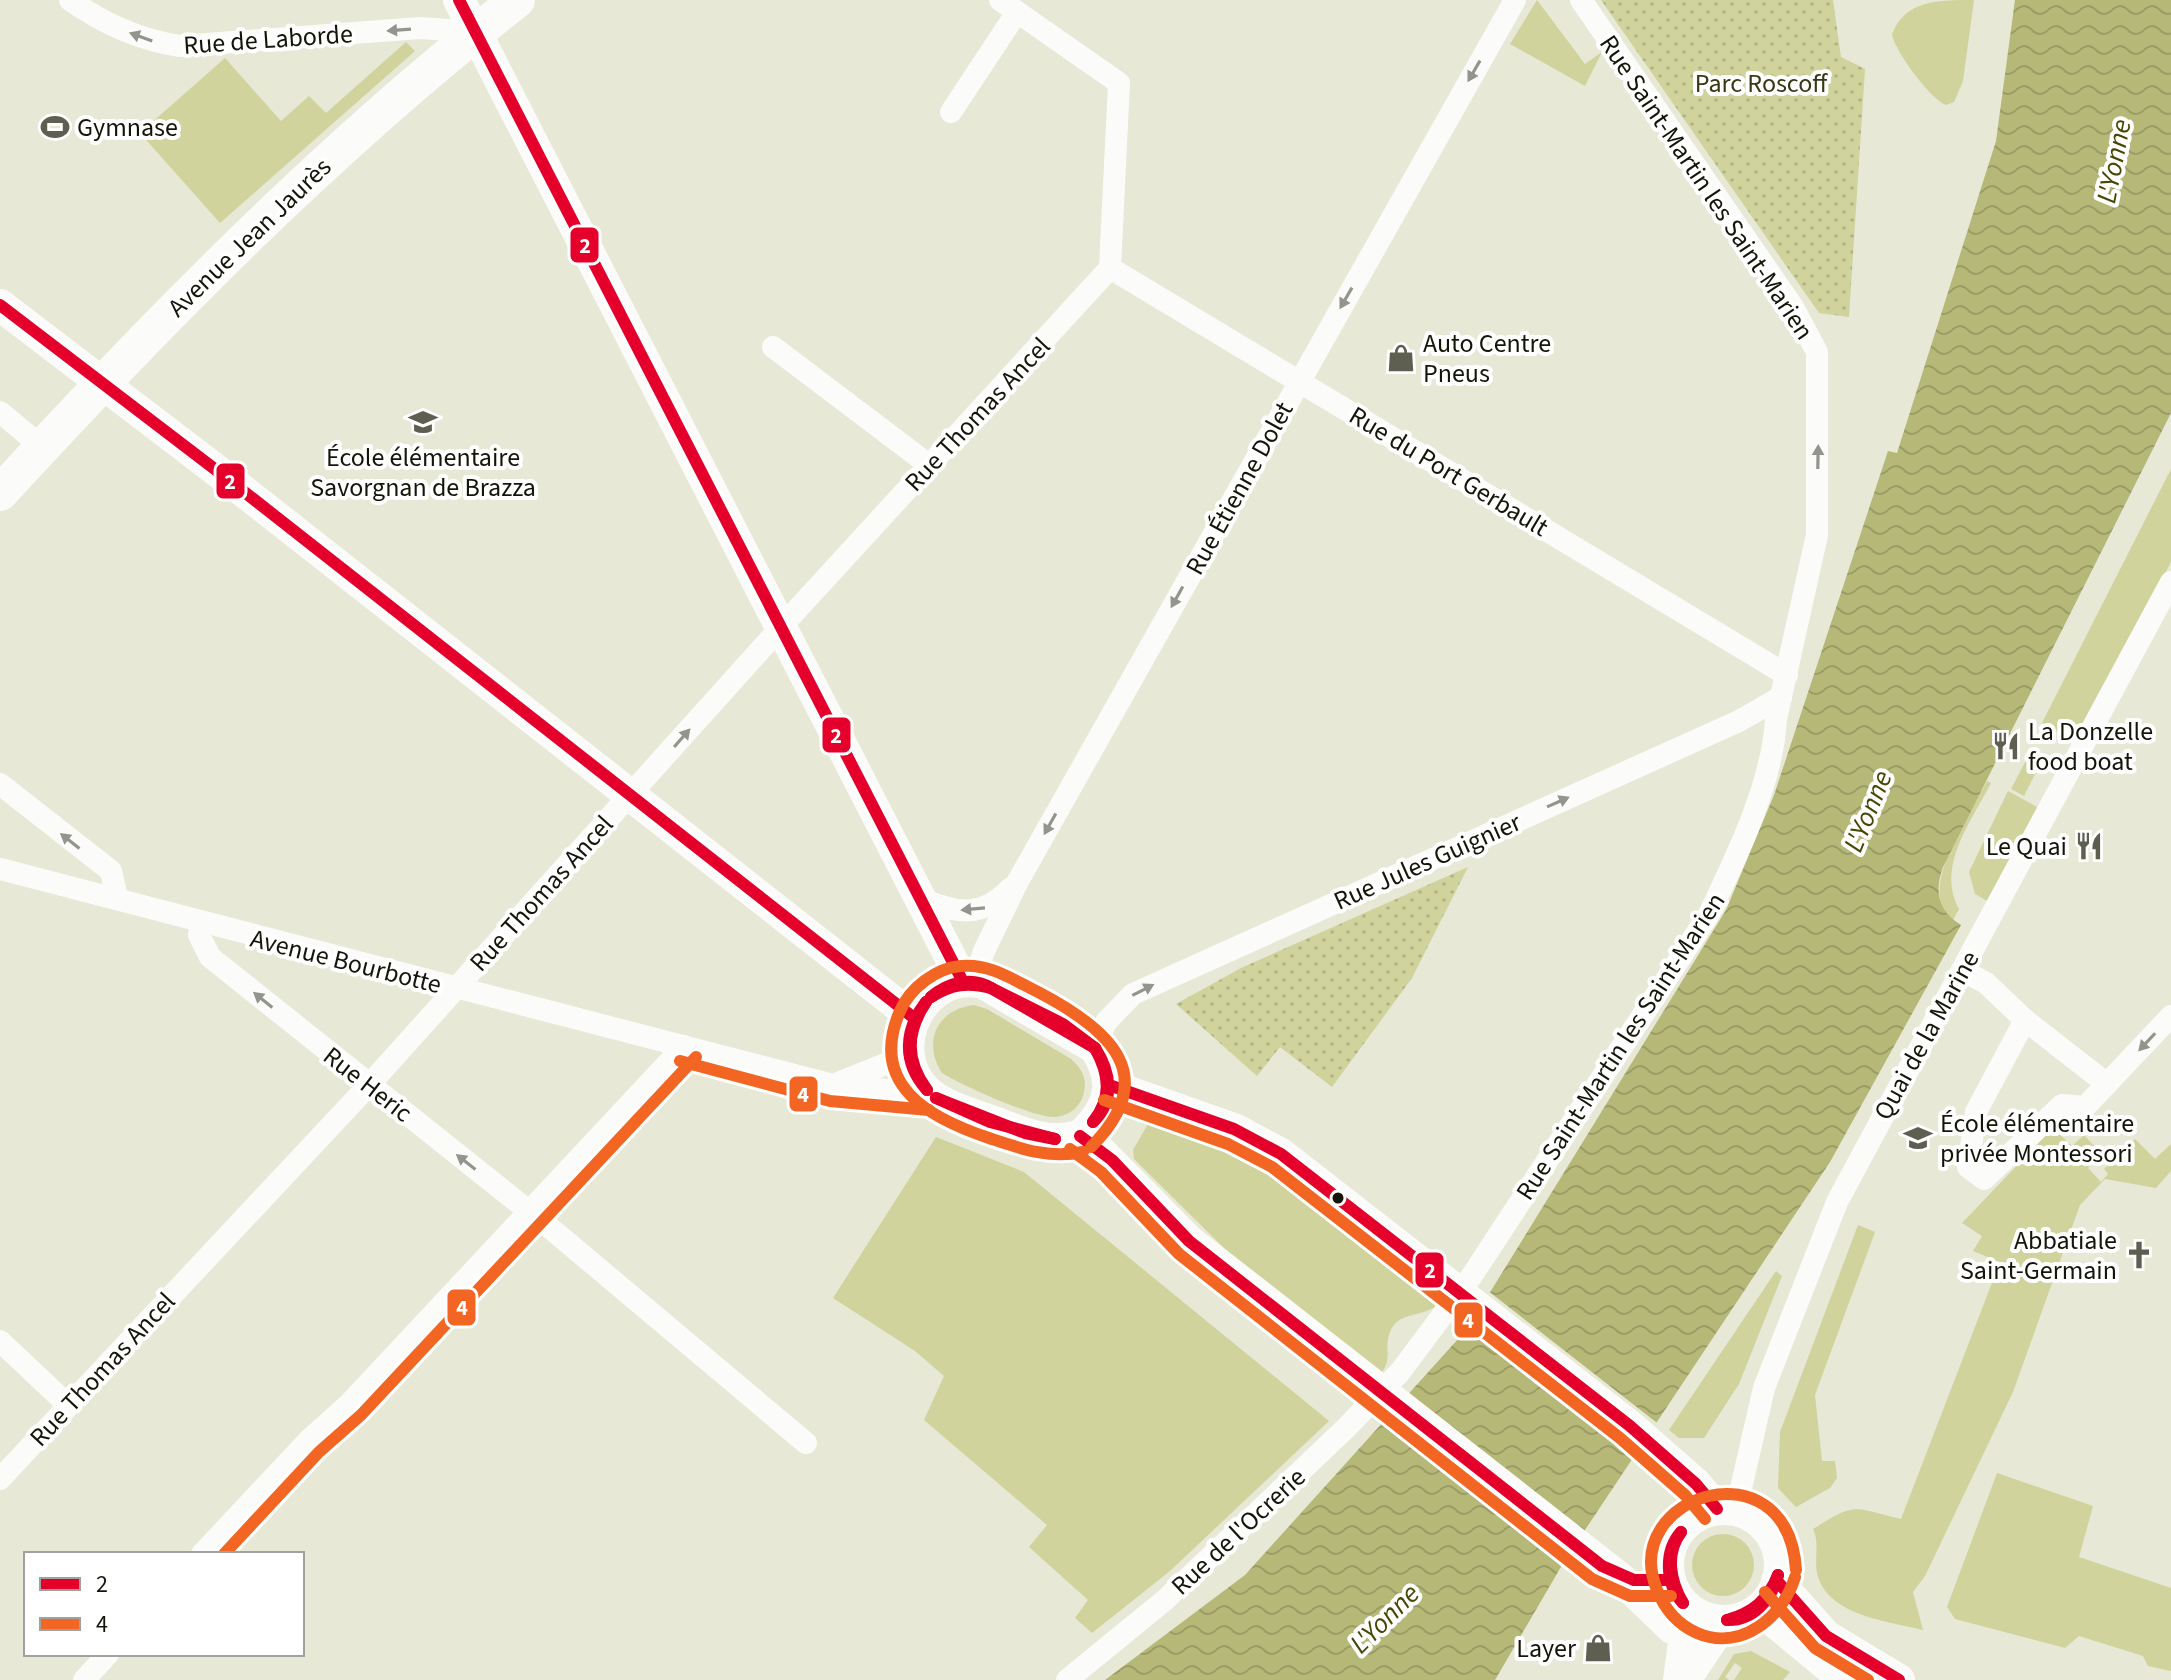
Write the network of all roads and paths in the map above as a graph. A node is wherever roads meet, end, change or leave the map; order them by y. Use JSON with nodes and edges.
{"nodes":[{"id":1,"x":70,"y":0,"type":"edge"},
{"id":2,"x":459,"y":0,"type":"edge"},
{"id":3,"x":517,"y":0,"type":"edge"},
{"id":4,"x":1581,"y":0,"type":"edge"},
{"id":5,"x":1512,"y":1,"type":"edge"},
{"id":6,"x":1008,"y":6,"type":"edge"},
{"id":7,"x":477,"y":32,"type":"junction"},
{"id":8,"x":951,"y":112,"type":"dead end"},
{"id":9,"x":1110,"y":268,"type":"junction"},
{"id":10,"x":0,"y":305,"type":"edge"},
{"id":11,"x":773,"y":347,"type":"dead end"},
{"id":12,"x":1299,"y":380,"type":"junction"},
{"id":13,"x":102,"y":384,"type":"junction"},
{"id":14,"x":0,"y":412,"type":"edge"},
{"id":15,"x":42,"y":447,"type":"junction"},
{"id":16,"x":929,"y":465,"type":"junction"},
{"id":17,"x":0,"y":493,"type":"edge"},
{"id":18,"x":2171,"y":582,"type":"edge"},
{"id":19,"x":781,"y":627,"type":"junction"},
{"id":20,"x":1787,"y":675,"type":"junction"},
{"id":21,"x":1781,"y":697,"type":"junction"},
{"id":22,"x":0,"y":784,"type":"edge"},
{"id":23,"x":631,"y":796,"type":"junction"},
{"id":24,"x":0,"y":869,"type":"edge"},
{"id":25,"x":1018,"y":881,"type":"junction"},
{"id":26,"x":117,"y":898,"type":"junction"},
{"id":27,"x":921,"y":899,"type":"junction"},
{"id":28,"x":201,"y":923,"type":"junction"},
{"id":29,"x":1962,"y":970,"type":"junction"},
{"id":30,"x":968,"y":980,"type":"junction"},
{"id":31,"x":454,"y":988,"type":"junction"},
{"id":32,"x":2171,"y":1016,"type":"edge"},
{"id":33,"x":914,"y":1018,"type":"junction"},
{"id":34,"x":2025,"y":1020,"type":"junction"},
{"id":35,"x":684,"y":1046,"type":"junction"},
{"id":36,"x":1095,"y":1048,"type":"junction"},
{"id":37,"x":908,"y":1055,"type":"junction"},
{"id":38,"x":2107,"y":1084,"type":"junction"},
{"id":39,"x":369,"y":1085,"type":"junction"},
{"id":40,"x":833,"y":1085,"type":"junction"},
{"id":41,"x":1109,"y":1085,"type":"junction"},
{"id":42,"x":930,"y":1094,"type":"junction"},
{"id":43,"x":1080,"y":1136,"type":"junction"},
{"id":44,"x":528,"y":1210,"type":"junction"},
{"id":45,"x":0,"y":1341,"type":"edge"},
{"id":46,"x":1400,"y":1372,"type":"joint"},
{"id":47,"x":68,"y":1405,"type":"junction"},
{"id":48,"x":806,"y":1443,"type":"dead end"},
{"id":49,"x":0,"y":1479,"type":"edge"},
{"id":50,"x":1726,"y":1510,"type":"junction"},
{"id":51,"x":204,"y":1552,"type":"edge"},
{"id":52,"x":1612,"y":1573,"type":"junction"},
{"id":53,"x":1670,"y":1580,"type":"junction"},
{"id":54,"x":1777,"y":1581,"type":"junction"},
{"id":55,"x":1759,"y":1609,"type":"junction"},
{"id":56,"x":1685,"y":1620,"type":"junction"},
{"id":57,"x":1727,"y":1621,"type":"junction"},
{"id":58,"x":106,"y":1656,"type":"edge"},
{"id":59,"x":84,"y":1680,"type":"edge"},
{"id":60,"x":1067,"y":1680,"type":"edge"},
{"id":61,"x":1677,"y":1680,"type":"edge"},
{"id":62,"x":1687,"y":1680,"type":"edge"},
{"id":63,"x":1845,"y":1680,"type":"edge"},
{"id":64,"x":1899,"y":1680,"type":"edge"}],
"edges":[{"from":7,"to":1,"type":"street","name":"Rue de Laborde","one_way":true},
{"from":2,"to":7,"type":"main road"},
{"from":3,"to":7,"type":"main road","name":"Avenue Jean Jaurès"},
{"from":20,"to":4,"type":"street","name":"Rue Saint-Martin les Saint-Marien","one_way":true},
{"from":5,"to":12,"type":"street","name":"Rue Étienne Dolet","one_way":true},
{"from":6,"to":8,"type":"street"},
{"from":6,"to":9,"type":"street"},
{"from":7,"to":13,"type":"main road","name":"Avenue Jean Jaurès"},
{"from":7,"to":19,"type":"main road"},
{"from":9,"to":12,"type":"street","name":"Rue du Port Gerbault"},
{"from":9,"to":16,"type":"street","name":"Rue Thomas Ancel"},
{"from":10,"to":13,"type":"main road"},
{"from":11,"to":16,"type":"street"},
{"from":12,"to":20,"type":"street","name":"Rue du Port Gerbault"},
{"from":12,"to":25,"type":"street","name":"Rue Étienne Dolet","one_way":true},
{"from":13,"to":15,"type":"main road","name":"Avenue Jean Jaurès"},
{"from":13,"to":23,"type":"main road"},
{"from":14,"to":15,"type":"street"},
{"from":15,"to":17,"type":"main road","name":"Avenue Jean Jaurès"},
{"from":16,"to":19,"type":"street","name":"Rue Thomas Ancel"},
{"from":18,"to":29,"type":"street","name":"Quai de la Marine"},
{"from":23,"to":19,"type":"street","name":"Rue Thomas Ancel","one_way":true},
{"from":19,"to":27,"type":"main road"},
{"from":20,"to":21,"type":"street","name":"Rue Saint-Martin les Saint-Marien"},
{"from":36,"to":21,"type":"street","name":"Rue Jules Guignier","one_way":true},
{"from":21,"to":46,"type":"street","name":"Rue Saint-Martin les Saint-Marien"},
{"from":26,"to":22,"type":"street","one_way":true},
{"from":23,"to":31,"type":"street","name":"Rue Thomas Ancel"},
{"from":23,"to":33,"type":"main road"},
{"from":24,"to":26,"type":"street","name":"Avenue Bourbotte"},
{"from":25,"to":27,"type":"street","one_way":true},
{"from":25,"to":30,"type":"street","name":"Rue Étienne Dolet"},
{"from":26,"to":28,"type":"street","name":"Avenue Bourbotte"},
{"from":27,"to":30,"type":"main road"},
{"from":28,"to":31,"type":"street","name":"Avenue Bourbotte"},
{"from":39,"to":28,"type":"street","name":"Rue Heric","one_way":true},
{"from":29,"to":34,"type":"street"},
{"from":29,"to":50,"type":"street","name":"Quai de la Marine"},
{"from":30,"to":33,"type":"main road"},
{"from":30,"to":36,"type":"main road"},
{"from":31,"to":35,"type":"street","name":"Avenue Bourbotte"},
{"from":31,"to":39,"type":"street","name":"Rue Thomas Ancel"},
{"from":32,"to":38,"type":"street","one_way":true},
{"from":33,"to":37,"type":"main road"},
{"from":34,"to":38,"type":"street"},
{"from":34,"to":38,"type":"street"},
{"from":35,"to":40,"type":"street","name":"Avenue Bourbotte"},
{"from":35,"to":44,"type":"street"},
{"from":36,"to":41,"type":"main road"},
{"from":37,"to":40,"type":"street"},
{"from":37,"to":42,"type":"main road"},
{"from":44,"to":39,"type":"street","name":"Rue Heric","one_way":true},
{"from":39,"to":47,"type":"street","name":"Rue Thomas Ancel"},
{"from":40,"to":42,"type":"street","name":"Avenue Bourbotte"},
{"from":41,"to":43,"type":"main road"},
{"from":41,"to":50,"type":"main road"},
{"from":42,"to":43,"type":"main road"},
{"from":43,"to":52,"type":"main road"},
{"from":44,"to":48,"type":"street","name":"Rue Heric"},
{"from":44,"to":51,"type":"street"},
{"from":45,"to":47,"type":"street"},
{"from":46,"to":60,"type":"street","name":"Rue de l'Ocrerie"},
{"from":47,"to":49,"type":"street","name":"Rue Thomas Ancel"},
{"from":50,"to":53,"type":"main road"},
{"from":50,"to":54,"type":"main road"},
{"from":52,"to":53,"type":"main road"},
{"from":52,"to":56,"type":"main road"},
{"from":53,"to":56,"type":"main road"},
{"from":54,"to":55,"type":"main road"},
{"from":54,"to":64,"type":"main road"},
{"from":55,"to":57,"type":"main road"},
{"from":55,"to":63,"type":"main road"},
{"from":56,"to":57,"type":"main road"},
{"from":56,"to":61,"type":"street"},
{"from":57,"to":62,"type":"street"},
{"from":58,"to":59,"type":"street"}]}
